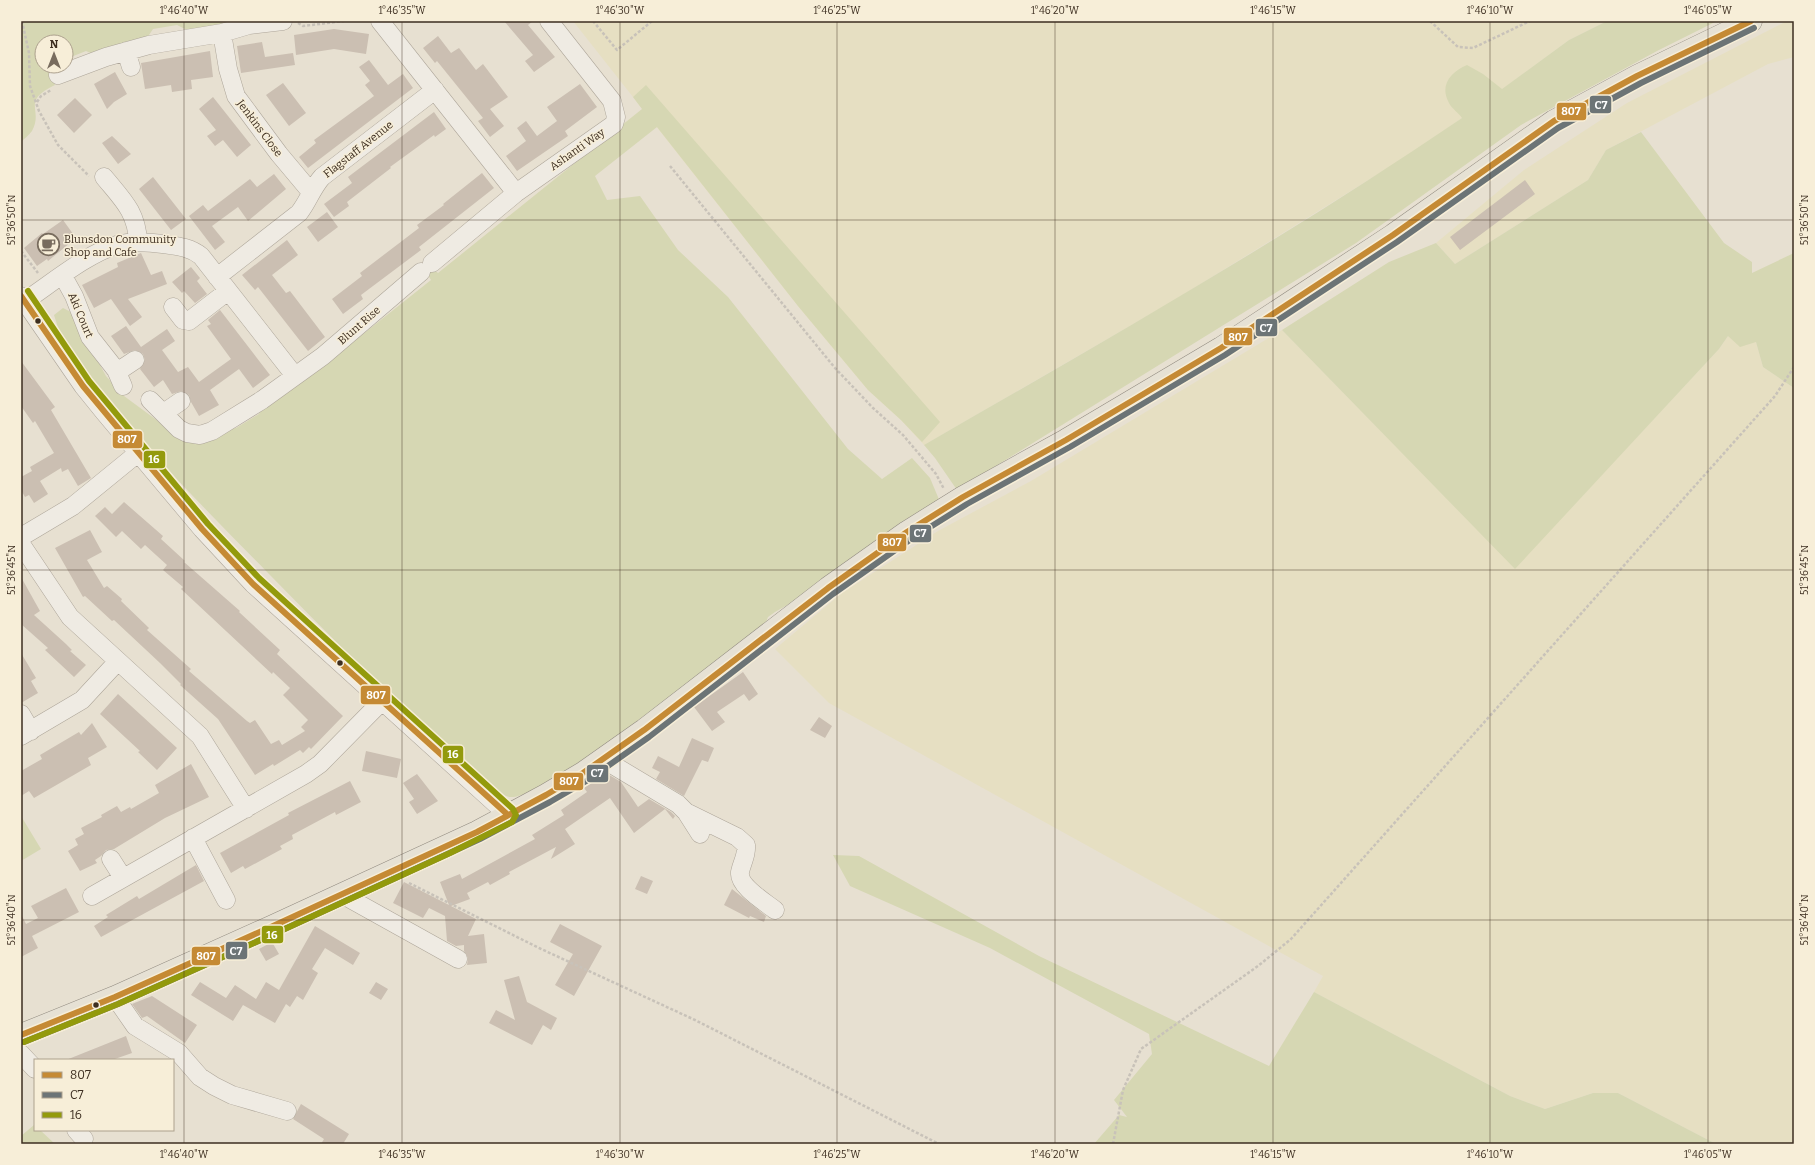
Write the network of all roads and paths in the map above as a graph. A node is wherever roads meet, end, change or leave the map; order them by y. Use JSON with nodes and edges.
{"nodes":[{"id":1,"x":22,"y":21,"type":"edge"},
{"id":2,"x":283,"y":21,"type":"edge"},
{"id":3,"x":295,"y":21,"type":"edge"},
{"id":4,"x":344,"y":21,"type":"edge"},
{"id":5,"x":380,"y":21,"type":"edge"},
{"id":6,"x":549,"y":21,"type":"edge"},
{"id":7,"x":593,"y":21,"type":"edge"},
{"id":8,"x":652,"y":21,"type":"edge"},
{"id":9,"x":1430,"y":21,"type":"edge"},
{"id":10,"x":1530,"y":21,"type":"edge"},
{"id":11,"x":1751,"y":21,"type":"edge"},
{"id":12,"x":222,"y":33,"type":"junction"},
{"id":13,"x":58,"y":76,"type":"dead end"},
{"id":14,"x":435,"y":90,"type":"junction"},
{"id":15,"x":670,"y":166,"type":"dead end"},
{"id":16,"x":104,"y":177,"type":"joint"},
{"id":17,"x":310,"y":191,"type":"junction"},
{"id":18,"x":516,"y":193,"type":"junction"},
{"id":19,"x":138,"y":242,"type":"junction"},
{"id":20,"x":21,"y":251,"type":"edge"},
{"id":21,"x":427,"y":267,"type":"joint"},
{"id":22,"x":63,"y":276,"type":"junction"},
{"id":23,"x":222,"y":284,"type":"junction"},
{"id":24,"x":47,"y":287,"type":"junction"},
{"id":25,"x":23,"y":298,"type":"edge"},
{"id":26,"x":173,"y":307,"type":"dead end"},
{"id":27,"x":135,"y":360,"type":"dead end"},
{"id":28,"x":1794,"y":367,"type":"edge"},
{"id":29,"x":295,"y":376,"type":"junction"},
{"id":30,"x":150,"y":400,"type":"dead end"},
{"id":31,"x":181,"y":401,"type":"dead end"},
{"id":32,"x":165,"y":412,"type":"junction"},
{"id":33,"x":138,"y":453,"type":"junction"},
{"id":34,"x":953,"y":503,"type":"junction"},
{"id":35,"x":21,"y":537,"type":"edge"},
{"id":36,"x":21,"y":544,"type":"edge"},
{"id":37,"x":118,"y":661,"type":"junction"},
{"id":38,"x":383,"y":700,"type":"junction"},
{"id":39,"x":21,"y":714,"type":"edge"},
{"id":40,"x":26,"y":733,"type":"edge"},
{"id":41,"x":603,"y":759,"type":"junction"},
{"id":42,"x":246,"y":809,"type":"junction"},
{"id":43,"x":686,"y":812,"type":"junction"},
{"id":44,"x":508,"y":815,"type":"junction"},
{"id":45,"x":700,"y":834,"type":"dead end"},
{"id":46,"x":193,"y":838,"type":"junction"},
{"id":47,"x":111,"y":859,"type":"dead end"},
{"id":48,"x":392,"y":871,"type":"junction"},
{"id":49,"x":122,"y":878,"type":"junction"},
{"id":50,"x":342,"y":895,"type":"junction"},
{"id":51,"x":92,"y":896,"type":"dead end"},
{"id":52,"x":226,"y":900,"type":"dead end"},
{"id":53,"x":775,"y":910,"type":"dead end"},
{"id":54,"x":458,"y":959,"type":"dead end"},
{"id":55,"x":115,"y":997,"type":"junction"},
{"id":56,"x":21,"y":1035,"type":"edge"},
{"id":57,"x":21,"y":1054,"type":"edge"},
{"id":58,"x":34,"y":1068,"type":"edge"},
{"id":59,"x":287,"y":1111,"type":"dead end"},
{"id":60,"x":939,"y":1144,"type":"edge"},
{"id":61,"x":1114,"y":1144,"type":"edge"}],
"edges":[{"from":1,"to":16,"type":"path"},
{"from":2,"to":12,"type":"street"},
{"from":3,"to":4,"type":"path"},
{"from":5,"to":14,"type":"street"},
{"from":6,"to":18,"type":"street","name":"Ashanti Way"},
{"from":7,"to":8,"type":"path"},
{"from":9,"to":10,"type":"path"},
{"from":11,"to":34,"type":"main road"},
{"from":12,"to":13,"type":"street"},
{"from":12,"to":17,"type":"street","name":"Jenkins Close"},
{"from":14,"to":17,"type":"street","name":"Flagstaff Avenue"},
{"from":14,"to":18,"type":"street"},
{"from":15,"to":34,"type":"path"},
{"from":16,"to":19,"type":"street"},
{"from":17,"to":23,"type":"street","name":"Flagstaff Avenue"},
{"from":18,"to":21,"type":"street","name":"Ashanti Way"},
{"from":19,"to":22,"type":"street"},
{"from":19,"to":23,"type":"street"},
{"from":20,"to":24,"type":"path"},
{"from":21,"to":29,"type":"street","name":"Blunt Rise"},
{"from":22,"to":24,"type":"street"},
{"from":22,"to":27,"type":"street","name":"Aki Court"},
{"from":23,"to":26,"type":"street","name":"Flagstaff Avenue"},
{"from":23,"to":29,"type":"street"},
{"from":24,"to":25,"type":"street"},
{"from":25,"to":33,"type":"street"},
{"from":28,"to":61,"type":"path"},
{"from":29,"to":32,"type":"street","name":"Blunt Rise"},
{"from":30,"to":32,"type":"street","name":"Blunt Rise"},
{"from":31,"to":32,"type":"street"},
{"from":33,"to":35,"type":"street"},
{"from":33,"to":38,"type":"street"},
{"from":34,"to":41,"type":"main road"},
{"from":36,"to":37,"type":"street"},
{"from":37,"to":40,"type":"street"},
{"from":37,"to":42,"type":"street"},
{"from":38,"to":42,"type":"street"},
{"from":38,"to":44,"type":"street"},
{"from":39,"to":40,"type":"street"},
{"from":41,"to":43,"type":"street"},
{"from":41,"to":44,"type":"main road"},
{"from":42,"to":46,"type":"street"},
{"from":43,"to":45,"type":"street"},
{"from":43,"to":53,"type":"street"},
{"from":44,"to":48,"type":"main road"},
{"from":46,"to":49,"type":"street"},
{"from":46,"to":52,"type":"street"},
{"from":47,"to":49,"type":"street"},
{"from":48,"to":50,"type":"main road"},
{"from":48,"to":60,"type":"path"},
{"from":49,"to":51,"type":"street"},
{"from":50,"to":54,"type":"street"},
{"from":50,"to":55,"type":"main road"},
{"from":55,"to":56,"type":"main road"},
{"from":55,"to":59,"type":"street"},
{"from":57,"to":58,"type":"street"}]}
